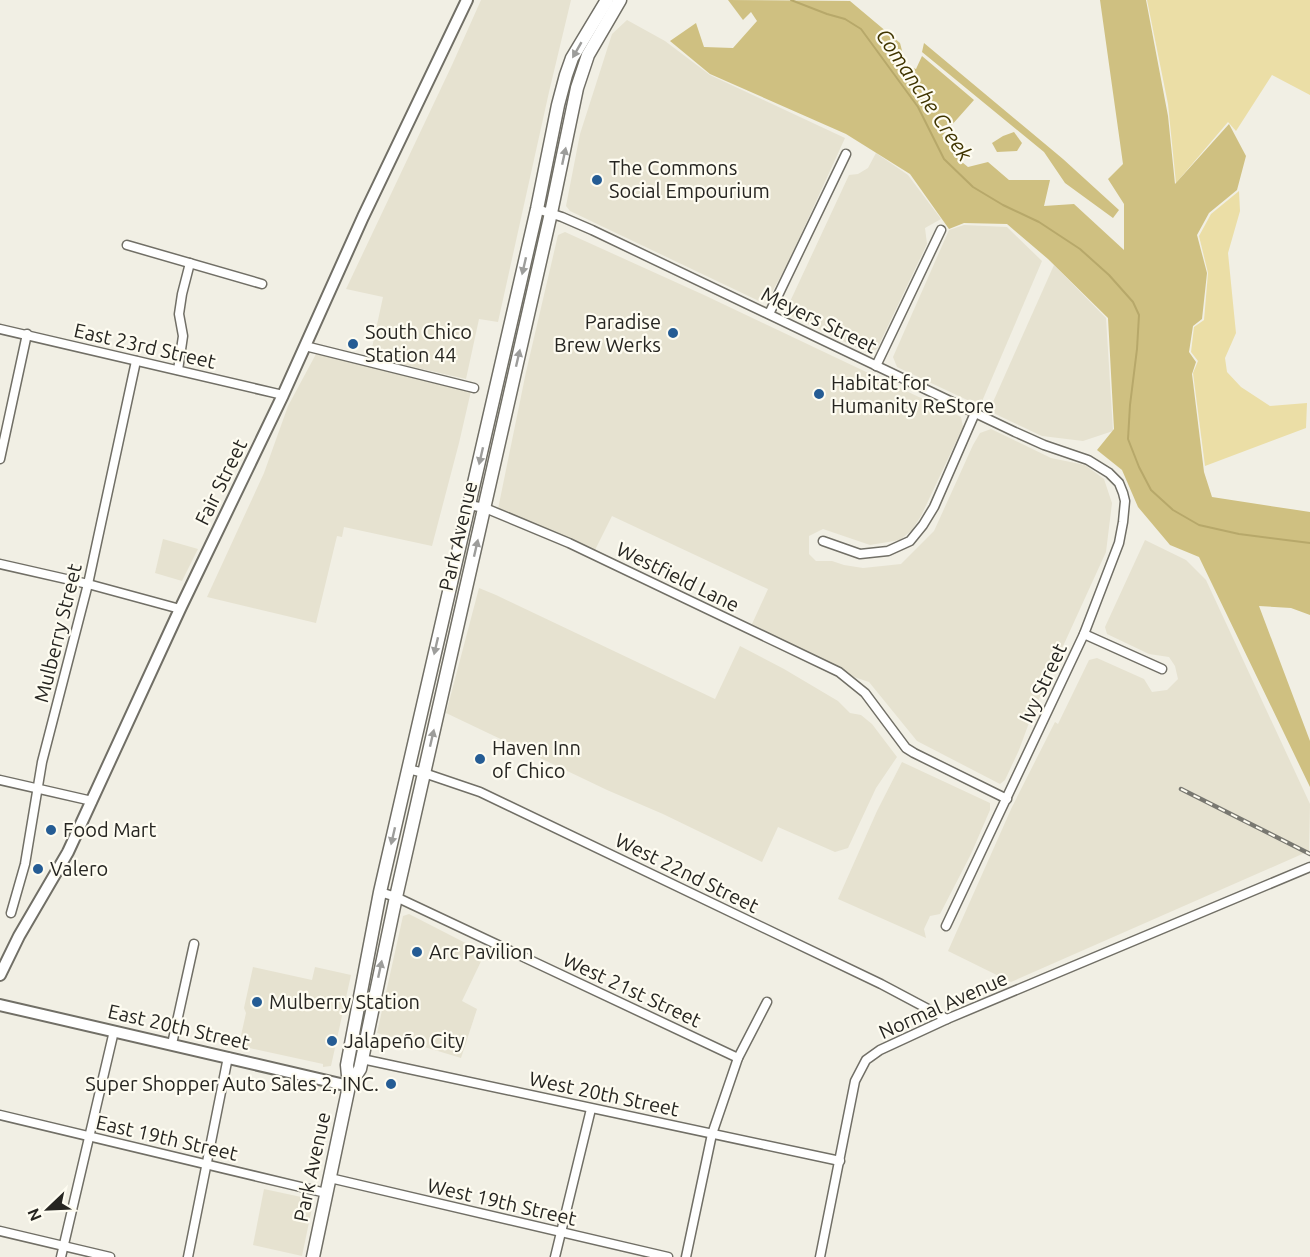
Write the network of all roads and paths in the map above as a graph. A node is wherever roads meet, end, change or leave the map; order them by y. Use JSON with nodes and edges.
{"nodes":[{"id":1,"x":467,"y":0,"type":"edge"},
{"id":2,"x":607,"y":0,"type":"edge"},
{"id":3,"x":620,"y":0,"type":"edge"},
{"id":4,"x":846,"y":154,"type":"dead end"},
{"id":5,"x":537,"y":209,"type":"junction"},
{"id":6,"x":551,"y":213,"type":"junction"},
{"id":7,"x":941,"y":230,"type":"dead end"},
{"id":8,"x":127,"y":245,"type":"dead end"},
{"id":9,"x":190,"y":263,"type":"junction"},
{"id":10,"x":262,"y":284,"type":"dead end"},
{"id":11,"x":769,"y":315,"type":"junction"},
{"id":12,"x":0,"y":328,"type":"edge"},
{"id":13,"x":27,"y":334,"type":"junction"},
{"id":14,"x":305,"y":346,"type":"junction"},
{"id":15,"x":135,"y":361,"type":"junction"},
{"id":16,"x":876,"y":366,"type":"junction"},
{"id":17,"x":178,"y":370,"type":"junction"},
{"id":18,"x":474,"y":388,"type":"dead end"},
{"id":19,"x":283,"y":395,"type":"junction"},
{"id":20,"x":975,"y":413,"type":"junction"},
{"id":21,"x":0,"y":459,"type":"edge"},
{"id":22,"x":1088,"y":460,"type":"joint"},
{"id":23,"x":469,"y":505,"type":"junction"},
{"id":24,"x":485,"y":508,"type":"junction"},
{"id":25,"x":823,"y":541,"type":"dead end"},
{"id":26,"x":0,"y":564,"type":"edge"},
{"id":27,"x":88,"y":584,"type":"junction"},
{"id":28,"x":180,"y":609,"type":"junction"},
{"id":29,"x":1084,"y":634,"type":"junction"},
{"id":30,"x":1162,"y":669,"type":"dead end"},
{"id":31,"x":408,"y":769,"type":"junction"},
{"id":32,"x":424,"y":773,"type":"junction"},
{"id":33,"x":0,"y":780,"type":"edge"},
{"id":34,"x":37,"y":789,"type":"junction"},
{"id":35,"x":1007,"y":799,"type":"junction"},
{"id":36,"x":92,"y":801,"type":"junction"},
{"id":37,"x":1310,"y":867,"type":"edge"},
{"id":38,"x":380,"y":892,"type":"junction"},
{"id":39,"x":396,"y":897,"type":"junction"},
{"id":40,"x":12,"y":913,"type":"dead end"},
{"id":41,"x":946,"y":926,"type":"dead end"},
{"id":42,"x":194,"y":944,"type":"dead end"},
{"id":43,"x":0,"y":975,"type":"edge"},
{"id":44,"x":767,"y":1002,"type":"dead end"},
{"id":45,"x":0,"y":1005,"type":"edge"},
{"id":46,"x":947,"y":1019,"type":"junction"},
{"id":47,"x":114,"y":1031,"type":"junction"},
{"id":48,"x":172,"y":1044,"type":"junction"},
{"id":49,"x":228,"y":1057,"type":"junction"},
{"id":50,"x":738,"y":1058,"type":"junction"},
{"id":51,"x":362,"y":1059,"type":"junction"},
{"id":52,"x":349,"y":1086,"type":"junction"},
{"id":53,"x":591,"y":1109,"type":"junction"},
{"id":54,"x":0,"y":1115,"type":"edge"},
{"id":55,"x":712,"y":1134,"type":"junction"},
{"id":56,"x":88,"y":1137,"type":"junction"},
{"id":57,"x":840,"y":1161,"type":"junction"},
{"id":58,"x":207,"y":1164,"type":"junction"},
{"id":59,"x":330,"y":1178,"type":"junction"},
{"id":60,"x":326,"y":1192,"type":"junction"},
{"id":61,"x":0,"y":1231,"type":"edge"},
{"id":62,"x":560,"y":1232,"type":"junction"},
{"id":63,"x":64,"y":1246,"type":"junction"},
{"id":64,"x":61,"y":1257,"type":"edge"},
{"id":65,"x":110,"y":1257,"type":"edge"},
{"id":66,"x":188,"y":1257,"type":"edge"},
{"id":67,"x":313,"y":1257,"type":"edge"},
{"id":68,"x":555,"y":1257,"type":"edge"},
{"id":69,"x":668,"y":1257,"type":"edge"},
{"id":70,"x":686,"y":1257,"type":"edge"},
{"id":71,"x":820,"y":1257,"type":"edge"}],
"edges":[{"from":1,"to":14,"type":"street","name":"Fair Street"},
{"from":2,"to":5,"type":"main road","name":"Park Avenue","one_way":true},
{"from":6,"to":3,"type":"main road","name":"Park Avenue","one_way":true},
{"from":4,"to":11,"type":"street"},
{"from":5,"to":6,"type":"street","name":"Meyers Street"},
{"from":5,"to":23,"type":"main road","name":"Park Avenue","one_way":true},
{"from":6,"to":11,"type":"street","name":"Meyers Street"},
{"from":24,"to":6,"type":"main road","name":"Park Avenue","one_way":true},
{"from":7,"to":16,"type":"street"},
{"from":8,"to":9,"type":"street"},
{"from":9,"to":10,"type":"street"},
{"from":9,"to":17,"type":"street"},
{"from":11,"to":16,"type":"street","name":"Meyers Street"},
{"from":12,"to":13,"type":"street","name":"East 23rd Street"},
{"from":13,"to":15,"type":"street","name":"East 23rd Street"},
{"from":13,"to":21,"type":"street"},
{"from":14,"to":18,"type":"street"},
{"from":14,"to":19,"type":"street","name":"Fair Street"},
{"from":15,"to":17,"type":"street","name":"East 23rd Street"},
{"from":15,"to":27,"type":"street","name":"Mulberry Street"},
{"from":16,"to":20,"type":"street","name":"Meyers Street"},
{"from":17,"to":19,"type":"street","name":"East 23rd Street"},
{"from":19,"to":28,"type":"street","name":"Fair Street"},
{"from":20,"to":22,"type":"street","name":"Meyers Street"},
{"from":20,"to":25,"type":"street"},
{"from":22,"to":29,"type":"street","name":"Ivy Street"},
{"from":23,"to":24,"type":"street","name":"Westfield Lane"},
{"from":23,"to":31,"type":"main road","name":"Park Avenue","one_way":true},
{"from":32,"to":24,"type":"main road","name":"Park Avenue","one_way":true},
{"from":24,"to":35,"type":"street","name":"Westfield Lane"},
{"from":26,"to":27,"type":"street"},
{"from":27,"to":28,"type":"street"},
{"from":27,"to":34,"type":"street","name":"Mulberry Street"},
{"from":28,"to":36,"type":"street","name":"Fair Street"},
{"from":29,"to":30,"type":"street"},
{"from":29,"to":35,"type":"street","name":"Ivy Street"},
{"from":31,"to":32,"type":"street","name":"West 22nd Street"},
{"from":31,"to":38,"type":"main road","name":"Park Avenue","one_way":true},
{"from":32,"to":39,"type":"main road","name":"Park Avenue"},
{"from":32,"to":46,"type":"street","name":"West 22nd Street"},
{"from":33,"to":34,"type":"street"},
{"from":34,"to":36,"type":"street"},
{"from":34,"to":40,"type":"street","name":"Mulberry Street"},
{"from":35,"to":41,"type":"street","name":"Ivy Street"},
{"from":36,"to":43,"type":"street","name":"Fair Street"},
{"from":37,"to":46,"type":"street","name":"Normal Avenue"},
{"from":38,"to":39,"type":"street","name":"West 21st Street"},
{"from":38,"to":52,"type":"main road","name":"Park Avenue"},
{"from":39,"to":50,"type":"street","name":"West 21st Street"},
{"from":51,"to":39,"type":"main road","name":"Park Avenue","one_way":true},
{"from":42,"to":48,"type":"street"},
{"from":44,"to":50,"type":"street"},
{"from":45,"to":47,"type":"street","name":"East 20th Street"},
{"from":46,"to":57,"type":"street","name":"Normal Avenue"},
{"from":47,"to":48,"type":"street","name":"East 20th Street"},
{"from":47,"to":56,"type":"street"},
{"from":48,"to":49,"type":"street","name":"East 20th Street"},
{"from":49,"to":52,"type":"street","name":"East 20th Street"},
{"from":49,"to":58,"type":"street"},
{"from":50,"to":55,"type":"street"},
{"from":51,"to":52,"type":"main road","name":"Park Avenue"},
{"from":51,"to":53,"type":"street","name":"West 20th Street"},
{"from":52,"to":59,"type":"main road","name":"Park Avenue"},
{"from":53,"to":55,"type":"street","name":"West 20th Street"},
{"from":53,"to":62,"type":"street"},
{"from":54,"to":56,"type":"street","name":"East 19th Street"},
{"from":55,"to":57,"type":"street","name":"West 20th Street"},
{"from":55,"to":70,"type":"street"},
{"from":56,"to":58,"type":"street","name":"East 19th Street"},
{"from":56,"to":63,"type":"street"},
{"from":57,"to":71,"type":"street","name":"Normal Avenue"},
{"from":58,"to":60,"type":"street","name":"East 19th Street"},
{"from":58,"to":66,"type":"street"},
{"from":59,"to":60,"type":"main road","name":"Park Avenue"},
{"from":59,"to":62,"type":"street","name":"West 19th Street"},
{"from":60,"to":67,"type":"main road","name":"Park Avenue"},
{"from":61,"to":63,"type":"street"},
{"from":62,"to":68,"type":"street"},
{"from":62,"to":69,"type":"street","name":"West 19th Street"},
{"from":63,"to":64,"type":"street"},
{"from":63,"to":65,"type":"street"}]}
